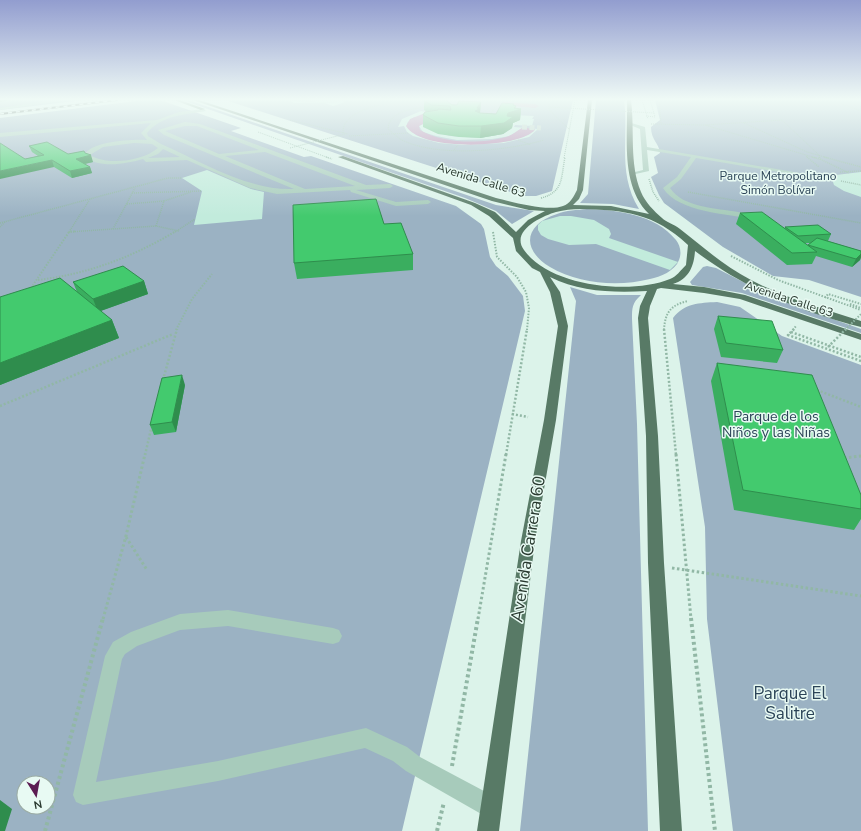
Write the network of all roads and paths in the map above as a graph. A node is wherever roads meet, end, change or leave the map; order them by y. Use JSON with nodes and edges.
{"nodes":[{"id":1,"x":113,"y":139,"type":"edge"},
{"id":2,"x":149,"y":139,"type":"edge"},
{"id":3,"x":178,"y":139,"type":"edge"},
{"id":4,"x":235,"y":139,"type":"edge"},
{"id":5,"x":274,"y":139,"type":"edge"},
{"id":6,"x":311,"y":139,"type":"edge"},
{"id":7,"x":326,"y":139,"type":"edge"},
{"id":8,"x":335,"y":139,"type":"edge"},
{"id":9,"x":403,"y":139,"type":"edge"},
{"id":10,"x":568,"y":139,"type":"edge"},
{"id":11,"x":586,"y":139,"type":"edge"},
{"id":12,"x":631,"y":139,"type":"edge"},
{"id":13,"x":644,"y":139,"type":"edge"},
{"id":14,"x":649,"y":139,"type":"edge"},
{"id":15,"x":750,"y":139,"type":"edge"},
{"id":16,"x":778,"y":139,"type":"edge"},
{"id":17,"x":802,"y":139,"type":"edge"},
{"id":18,"x":338,"y":140,"type":"dead end"},
{"id":19,"x":518,"y":140,"type":"dead end"},
{"id":20,"x":544,"y":140,"type":"dead end"},
{"id":21,"x":159,"y":144,"type":"junction"},
{"id":22,"x":458,"y":145,"type":"dead end"},
{"id":23,"x":531,"y":145,"type":"junction"},
{"id":24,"x":290,"y":148,"type":"dead end"},
{"id":25,"x":645,"y":148,"type":"junction"},
{"id":26,"x":93,"y":149,"type":"junction"},
{"id":27,"x":454,"y":150,"type":"junction"},
{"id":28,"x":657,"y":150,"type":"junction"},
{"id":29,"x":266,"y":151,"type":"junction"},
{"id":30,"x":322,"y":151,"type":"joint"},
{"id":31,"x":807,"y":152,"type":"junction"},
{"id":32,"x":313,"y":153,"type":"junction"},
{"id":33,"x":309,"y":154,"type":"dead end"},
{"id":34,"x":218,"y":155,"type":"junction"},
{"id":35,"x":819,"y":155,"type":"junction"},
{"id":36,"x":695,"y":156,"type":"junction"},
{"id":37,"x":806,"y":156,"type":"junction"},
{"id":38,"x":191,"y":158,"type":"junction"},
{"id":39,"x":820,"y":159,"type":"junction"},
{"id":40,"x":335,"y":160,"type":"dead end"},
{"id":41,"x":117,"y":162,"type":"junction"},
{"id":42,"x":861,"y":167,"type":"edge"},
{"id":43,"x":849,"y":172,"type":"dead end"},
{"id":44,"x":633,"y":174,"type":"junction"},
{"id":45,"x":648,"y":176,"type":"dead end"},
{"id":46,"x":182,"y":178,"type":"dead end"},
{"id":47,"x":832,"y":179,"type":"joint"},
{"id":48,"x":861,"y":185,"type":"edge"},
{"id":49,"x":390,"y":186,"type":"dead end"},
{"id":50,"x":364,"y":187,"type":"junction"},
{"id":51,"x":135,"y":188,"type":"junction"},
{"id":52,"x":666,"y":188,"type":"junction"},
{"id":53,"x":345,"y":189,"type":"junction"},
{"id":54,"x":194,"y":191,"type":"junction"},
{"id":55,"x":202,"y":191,"type":"dead end"},
{"id":56,"x":305,"y":191,"type":"junction"},
{"id":57,"x":132,"y":193,"type":"junction"},
{"id":58,"x":538,"y":198,"type":"dead end"},
{"id":59,"x":91,"y":199,"type":"junction"},
{"id":60,"x":164,"y":201,"type":"junction"},
{"id":61,"x":428,"y":202,"type":"dead end"},
{"id":62,"x":659,"y":203,"type":"dead end"},
{"id":63,"x":127,"y":204,"type":"junction"},
{"id":64,"x":567,"y":208,"type":"junction"},
{"id":65,"x":557,"y":209,"type":"junction"},
{"id":66,"x":195,"y":219,"type":"dead end"},
{"id":67,"x":759,"y":220,"type":"edge"},
{"id":68,"x":5,"y":222,"type":"junction"},
{"id":69,"x":861,"y":222,"type":"edge"},
{"id":70,"x":0,"y":223,"type":"edge"},
{"id":71,"x":665,"y":223,"type":"junction"},
{"id":72,"x":156,"y":226,"type":"junction"},
{"id":73,"x":0,"y":227,"type":"edge"},
{"id":74,"x":113,"y":229,"type":"junction"},
{"id":75,"x":491,"y":229,"type":"dead end"},
{"id":76,"x":179,"y":231,"type":"junction"},
{"id":77,"x":68,"y":232,"type":"junction"},
{"id":78,"x":516,"y":236,"type":"junction"},
{"id":79,"x":692,"y":244,"type":"junction"},
{"id":80,"x":726,"y":252,"type":"dead end"},
{"id":81,"x":543,"y":272,"type":"junction"},
{"id":82,"x":212,"y":274,"type":"dead end"},
{"id":83,"x":37,"y":280,"type":"junction"},
{"id":84,"x":657,"y":286,"type":"junction"},
{"id":85,"x":26,"y":290,"type":"edge"},
{"id":86,"x":828,"y":294,"type":"dead end"},
{"id":87,"x":826,"y":296,"type":"dead end"},
{"id":88,"x":693,"y":300,"type":"dead end"},
{"id":89,"x":861,"y":304,"type":"edge"},
{"id":90,"x":861,"y":309,"type":"edge"},
{"id":91,"x":861,"y":314,"type":"edge"},
{"id":92,"x":791,"y":322,"type":"dead end"},
{"id":93,"x":861,"y":324,"type":"edge"},
{"id":94,"x":798,"y":325,"type":"dead end"},
{"id":95,"x":791,"y":332,"type":"dead end"},
{"id":96,"x":174,"y":334,"type":"junction"},
{"id":97,"x":788,"y":335,"type":"dead end"},
{"id":98,"x":833,"y":337,"type":"dead end"},
{"id":99,"x":861,"y":337,"type":"edge"},
{"id":100,"x":840,"y":339,"type":"dead end"},
{"id":101,"x":827,"y":349,"type":"junction"},
{"id":102,"x":861,"y":357,"type":"edge"},
{"id":103,"x":861,"y":361,"type":"edge"},
{"id":104,"x":161,"y":388,"type":"edge"},
{"id":105,"x":816,"y":396,"type":"edge"},
{"id":106,"x":0,"y":406,"type":"edge"},
{"id":107,"x":861,"y":406,"type":"edge"},
{"id":108,"x":512,"y":414,"type":"junction"},
{"id":109,"x":528,"y":416,"type":"dead end"},
{"id":110,"x":153,"y":420,"type":"edge"},
{"id":111,"x":668,"y":438,"type":"dead end"},
{"id":112,"x":674,"y":438,"type":"junction"},
{"id":113,"x":861,"y":456,"type":"edge"},
{"id":114,"x":840,"y":459,"type":"edge"},
{"id":115,"x":126,"y":536,"type":"junction"},
{"id":116,"x":656,"y":566,"type":"junction"},
{"id":117,"x":147,"y":570,"type":"dead end"},
{"id":118,"x":686,"y":570,"type":"junction"},
{"id":119,"x":861,"y":596,"type":"edge"},
{"id":120,"x":333,"y":636,"type":"dead end"},
{"id":121,"x":449,"y":783,"type":"junction"},
{"id":122,"x":491,"y":807,"type":"junction"},
{"id":123,"x":45,"y":831,"type":"edge"},
{"id":124,"x":437,"y":831,"type":"edge"},
{"id":125,"x":488,"y":831,"type":"edge"},
{"id":126,"x":671,"y":831,"type":"edge"},
{"id":127,"x":715,"y":831,"type":"edge"}],
"edges":[{"from":1,"to":26,"type":"street"},
{"from":2,"to":21,"type":"street"},
{"from":3,"to":34,"type":"street"},
{"from":4,"to":29,"type":"street"},
{"from":5,"to":32,"type":"path"},
{"from":6,"to":65,"type":"main road","name":"Avenida Calle 63"},
{"from":7,"to":24,"type":"path","bridge":true},
{"from":8,"to":18,"type":"path"},
{"from":9,"to":27,"type":"path"},
{"from":10,"to":58,"type":"path"},
{"from":11,"to":64,"type":"main road"},
{"from":12,"to":44,"type":"main road"},
{"from":13,"to":25,"type":"street"},
{"from":14,"to":28,"type":"path"},
{"from":15,"to":37,"type":"path"},
{"from":16,"to":31,"type":"path"},
{"from":17,"to":35,"type":"path"},
{"from":19,"to":23,"type":"path"},
{"from":20,"to":23,"type":"path"},
{"from":21,"to":26,"type":"street"},
{"from":21,"to":38,"type":"street"},
{"from":21,"to":41,"type":"street"},
{"from":22,"to":27,"type":"path"},
{"from":23,"to":27,"type":"path"},
{"from":25,"to":28,"type":"street"},
{"from":25,"to":44,"type":"street"},
{"from":26,"to":41,"type":"street"},
{"from":28,"to":36,"type":"street"},
{"from":29,"to":34,"type":"street"},
{"from":29,"to":50,"type":"street"},
{"from":30,"to":32,"type":"path"},
{"from":30,"to":78,"type":"main road","name":"Avenida Calle 63"},
{"from":31,"to":35,"type":"path"},
{"from":31,"to":37,"type":"path"},
{"from":32,"to":33,"type":"path"},
{"from":32,"to":40,"type":"path"},
{"from":34,"to":38,"type":"street"},
{"from":34,"to":56,"type":"street"},
{"from":35,"to":39,"type":"path"},
{"from":35,"to":42,"type":"path"},
{"from":36,"to":47,"type":"street"},
{"from":36,"to":52,"type":"street"},
{"from":37,"to":39,"type":"path"},
{"from":38,"to":41,"type":"street"},
{"from":38,"to":56,"type":"street"},
{"from":39,"to":43,"type":"path"},
{"from":44,"to":71,"type":"main road"},
{"from":45,"to":62,"type":"path"},
{"from":46,"to":51,"type":"path"},
{"from":47,"to":48,"type":"path"},
{"from":49,"to":50,"type":"street"},
{"from":50,"to":53,"type":"street"},
{"from":51,"to":57,"type":"path"},
{"from":51,"to":59,"type":"path"},
{"from":52,"to":67,"type":"street"},
{"from":52,"to":69,"type":"path"},
{"from":53,"to":56,"type":"street"},
{"from":53,"to":61,"type":"street"},
{"from":54,"to":55,"type":"path"},
{"from":54,"to":57,"type":"path"},
{"from":54,"to":60,"type":"path"},
{"from":57,"to":63,"type":"path"},
{"from":59,"to":68,"type":"path"},
{"from":59,"to":77,"type":"path"},
{"from":60,"to":63,"type":"path"},
{"from":60,"to":72,"type":"path"},
{"from":63,"to":74,"type":"path"},
{"from":64,"to":65,"type":"main road"},
{"from":64,"to":71,"type":"main road"},
{"from":65,"to":78,"type":"main road"},
{"from":66,"to":76,"type":"path"},
{"from":68,"to":70,"type":"path"},
{"from":68,"to":73,"type":"path"},
{"from":71,"to":79,"type":"main road","name":"Avenida Calle 63"},
{"from":72,"to":74,"type":"path"},
{"from":72,"to":76,"type":"path"},
{"from":74,"to":77,"type":"path"},
{"from":75,"to":108,"type":"path"},
{"from":76,"to":83,"type":"path"},
{"from":77,"to":83,"type":"path"},
{"from":78,"to":81,"type":"main road"},
{"from":79,"to":84,"type":"main road"},
{"from":79,"to":93,"type":"main road","name":"Avenida Calle 63"},
{"from":80,"to":90,"type":"path"},
{"from":81,"to":84,"type":"main road"},
{"from":81,"to":122,"type":"main road","name":"Avenida Carrera 60"},
{"from":82,"to":96,"type":"path"},
{"from":83,"to":85,"type":"path"},
{"from":84,"to":99,"type":"main road","name":"Avenida Calle 63"},
{"from":84,"to":116,"type":"main road"},
{"from":86,"to":89,"type":"path"},
{"from":87,"to":90,"type":"path"},
{"from":88,"to":112,"type":"path"},
{"from":91,"to":101,"type":"path","bridge":true},
{"from":92,"to":94,"type":"path"},
{"from":95,"to":102,"type":"path"},
{"from":96,"to":104,"type":"path"},
{"from":96,"to":106,"type":"path"},
{"from":97,"to":101,"type":"path"},
{"from":98,"to":100,"type":"path"},
{"from":101,"to":103,"type":"path"},
{"from":105,"to":107,"type":"path"},
{"from":108,"to":109,"type":"path"},
{"from":108,"to":121,"type":"path"},
{"from":110,"to":115,"type":"path"},
{"from":111,"to":112,"type":"path"},
{"from":112,"to":118,"type":"path"},
{"from":113,"to":114,"type":"path"},
{"from":115,"to":117,"type":"path"},
{"from":115,"to":123,"type":"path"},
{"from":116,"to":118,"type":"path"},
{"from":116,"to":126,"type":"main road"},
{"from":118,"to":119,"type":"path"},
{"from":118,"to":127,"type":"path"},
{"from":120,"to":121,"type":"street"},
{"from":121,"to":122,"type":"street"},
{"from":121,"to":124,"type":"path"},
{"from":122,"to":125,"type":"main road","name":"Avenida Carrera 60"}]}
